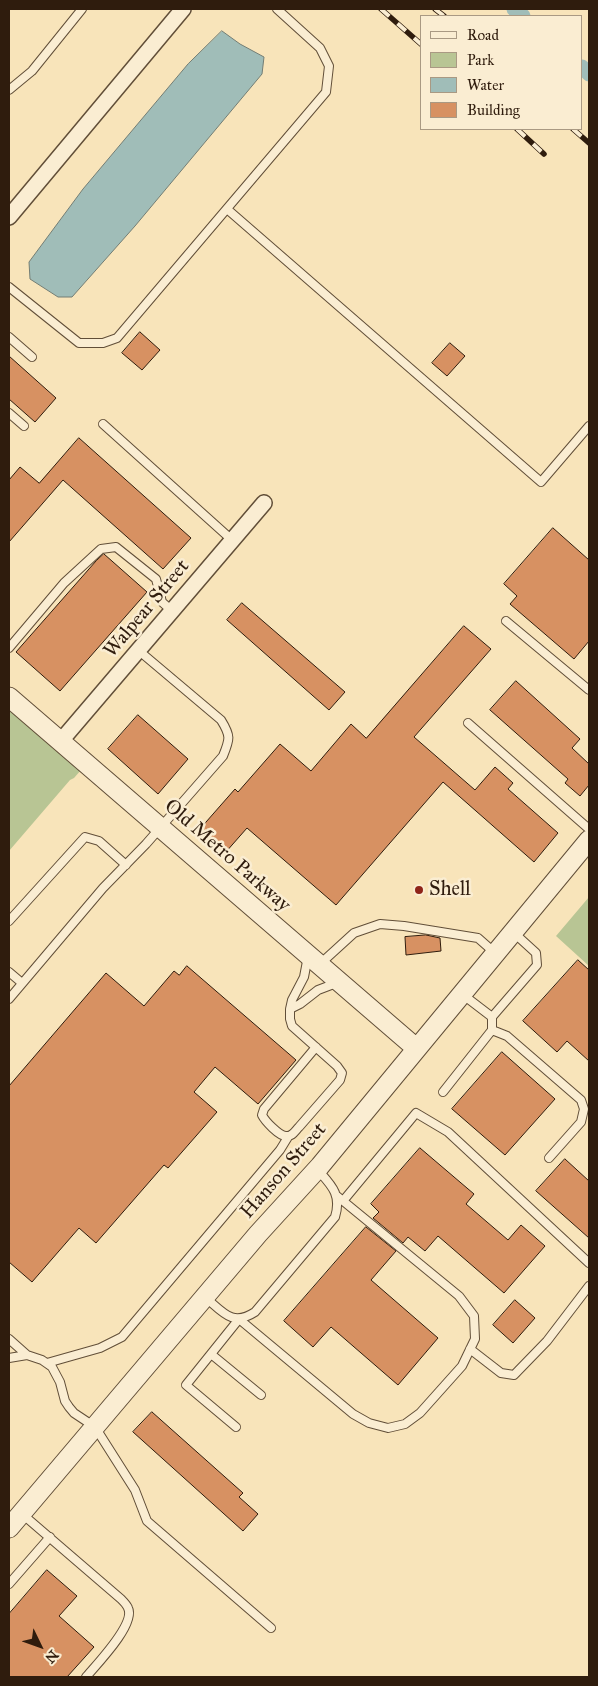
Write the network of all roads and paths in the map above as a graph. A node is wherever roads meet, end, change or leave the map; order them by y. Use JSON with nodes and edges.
{"nodes":[{"id":1,"x":82,"y":9,"type":"edge"},
{"id":2,"x":183,"y":9,"type":"edge"},
{"id":3,"x":276,"y":9,"type":"edge"},
{"id":4,"x":9,"y":90,"type":"edge"},
{"id":5,"x":227,"y":209,"type":"junction"},
{"id":6,"x":9,"y":217,"type":"edge"},
{"id":7,"x":9,"y":287,"type":"edge"},
{"id":8,"x":9,"y":337,"type":"edge"},
{"id":9,"x":32,"y":357,"type":"dead end"},
{"id":10,"x":9,"y":413,"type":"edge"},
{"id":11,"x":103,"y":424,"type":"dead end"},
{"id":12,"x":24,"y":426,"type":"dead end"},
{"id":13,"x":589,"y":426,"type":"edge"},
{"id":14,"x":264,"y":504,"type":"dead end"},
{"id":15,"x":232,"y":540,"type":"junction"},
{"id":16,"x":172,"y":611,"type":"junction"},
{"id":17,"x":506,"y":622,"type":"dead end"},
{"id":18,"x":9,"y":648,"type":"edge"},
{"id":19,"x":138,"y":650,"type":"junction"},
{"id":20,"x":589,"y":690,"type":"edge"},
{"id":21,"x":9,"y":697,"type":"edge"},
{"id":22,"x":468,"y":723,"type":"dead end"},
{"id":23,"x":60,"y":742,"type":"junction"},
{"id":24,"x":159,"y":828,"type":"junction"},
{"id":25,"x":589,"y":829,"type":"edge"},
{"id":26,"x":589,"y":840,"type":"edge"},
{"id":27,"x":126,"y":865,"type":"junction"},
{"id":28,"x":9,"y":921,"type":"edge"},
{"id":29,"x":513,"y":932,"type":"junction"},
{"id":30,"x":496,"y":953,"type":"junction"},
{"id":31,"x":314,"y":961,"type":"junction"},
{"id":32,"x":9,"y":972,"type":"edge"},
{"id":33,"x":339,"y":982,"type":"junction"},
{"id":34,"x":22,"y":983,"type":"junction"},
{"id":35,"x":462,"y":994,"type":"junction"},
{"id":36,"x":9,"y":998,"type":"edge"},
{"id":37,"x":290,"y":1009,"type":"junction"},
{"id":38,"x":492,"y":1017,"type":"junction"},
{"id":39,"x":492,"y":1030,"type":"junction"},
{"id":40,"x":316,"y":1047,"type":"junction"},
{"id":41,"x":416,"y":1048,"type":"junction"},
{"id":42,"x":443,"y":1092,"type":"dead end"},
{"id":43,"x":288,"y":1137,"type":"junction"},
{"id":44,"x":549,"y":1158,"type":"dead end"},
{"id":45,"x":317,"y":1169,"type":"junction"},
{"id":46,"x":337,"y":1196,"type":"junction"},
{"id":47,"x":343,"y":1201,"type":"junction"},
{"id":48,"x":589,"y":1263,"type":"edge"},
{"id":49,"x":589,"y":1286,"type":"edge"},
{"id":50,"x":205,"y":1297,"type":"junction"},
{"id":51,"x":239,"y":1320,"type":"junction"},
{"id":52,"x":9,"y":1339,"type":"edge"},
{"id":53,"x":470,"y":1349,"type":"junction"},
{"id":54,"x":211,"y":1354,"type":"junction"},
{"id":55,"x":27,"y":1355,"type":"junction"},
{"id":56,"x":9,"y":1358,"type":"edge"},
{"id":57,"x":47,"y":1363,"type":"junction"},
{"id":58,"x":261,"y":1395,"type":"dead end"},
{"id":59,"x":95,"y":1427,"type":"junction"},
{"id":60,"x":236,"y":1427,"type":"dead end"},
{"id":61,"x":21,"y":1513,"type":"junction"},
{"id":62,"x":9,"y":1528,"type":"edge"},
{"id":63,"x":50,"y":1537,"type":"junction"},
{"id":64,"x":9,"y":1584,"type":"edge"},
{"id":65,"x":271,"y":1628,"type":"dead end"},
{"id":66,"x":86,"y":1677,"type":"edge"}],
"edges":[{"from":1,"to":4,"type":"lane"},
{"from":2,"to":6,"type":"street"},
{"from":3,"to":5,"type":"lane"},
{"from":5,"to":7,"type":"lane"},
{"from":5,"to":13,"type":"lane"},
{"from":8,"to":9,"type":"lane"},
{"from":10,"to":12,"type":"lane"},
{"from":11,"to":15,"type":"lane"},
{"from":14,"to":15,"type":"street","name":"Walpear Street"},
{"from":15,"to":16,"type":"street","name":"Walpear Street"},
{"from":16,"to":18,"type":"lane"},
{"from":16,"to":19,"type":"street","name":"Walpear Street"},
{"from":17,"to":20,"type":"lane"},
{"from":19,"to":23,"type":"street","name":"Walpear Street"},
{"from":19,"to":24,"type":"lane"},
{"from":21,"to":23,"type":"street","name":"Old Metro Parkway"},
{"from":22,"to":25,"type":"lane"},
{"from":23,"to":24,"type":"street","name":"Old Metro Parkway"},
{"from":24,"to":27,"type":"lane"},
{"from":24,"to":31,"type":"street","name":"Old Metro Parkway"},
{"from":26,"to":29,"type":"street","name":"Hanson Street"},
{"from":27,"to":28,"type":"lane"},
{"from":27,"to":34,"type":"lane"},
{"from":29,"to":30,"type":"street","name":"Hanson Street"},
{"from":29,"to":38,"type":"lane"},
{"from":30,"to":31,"type":"lane"},
{"from":30,"to":35,"type":"street","name":"Hanson Street"},
{"from":31,"to":33,"type":"street","name":"Old Metro Parkway"},
{"from":31,"to":37,"type":"lane"},
{"from":32,"to":34,"type":"lane"},
{"from":33,"to":37,"type":"lane"},
{"from":33,"to":41,"type":"street","name":"Old Metro Parkway"},
{"from":34,"to":36,"type":"lane"},
{"from":35,"to":38,"type":"lane"},
{"from":35,"to":41,"type":"street","name":"Hanson Street"},
{"from":37,"to":40,"type":"lane"},
{"from":38,"to":39,"type":"lane"},
{"from":39,"to":42,"type":"lane"},
{"from":39,"to":44,"type":"lane"},
{"from":40,"to":43,"type":"lane"},
{"from":40,"to":43,"type":"lane"},
{"from":41,"to":45,"type":"street","name":"Hanson Street"},
{"from":43,"to":57,"type":"lane"},
{"from":45,"to":46,"type":"lane"},
{"from":45,"to":50,"type":"street","name":"Hanson Street"},
{"from":46,"to":47,"type":"lane"},
{"from":46,"to":51,"type":"lane"},
{"from":47,"to":48,"type":"lane"},
{"from":47,"to":53,"type":"lane"},
{"from":49,"to":53,"type":"lane"},
{"from":50,"to":51,"type":"lane"},
{"from":50,"to":59,"type":"street","name":"Hanson Street"},
{"from":51,"to":53,"type":"lane"},
{"from":51,"to":54,"type":"lane"},
{"from":52,"to":55,"type":"lane"},
{"from":54,"to":58,"type":"lane"},
{"from":54,"to":60,"type":"lane"},
{"from":55,"to":56,"type":"lane"},
{"from":55,"to":57,"type":"lane"},
{"from":57,"to":59,"type":"lane"},
{"from":59,"to":61,"type":"street","name":"Hanson Street"},
{"from":59,"to":65,"type":"lane"},
{"from":61,"to":62,"type":"street","name":"Hanson Street"},
{"from":61,"to":63,"type":"lane"},
{"from":63,"to":64,"type":"lane"},
{"from":63,"to":66,"type":"lane"}]}
